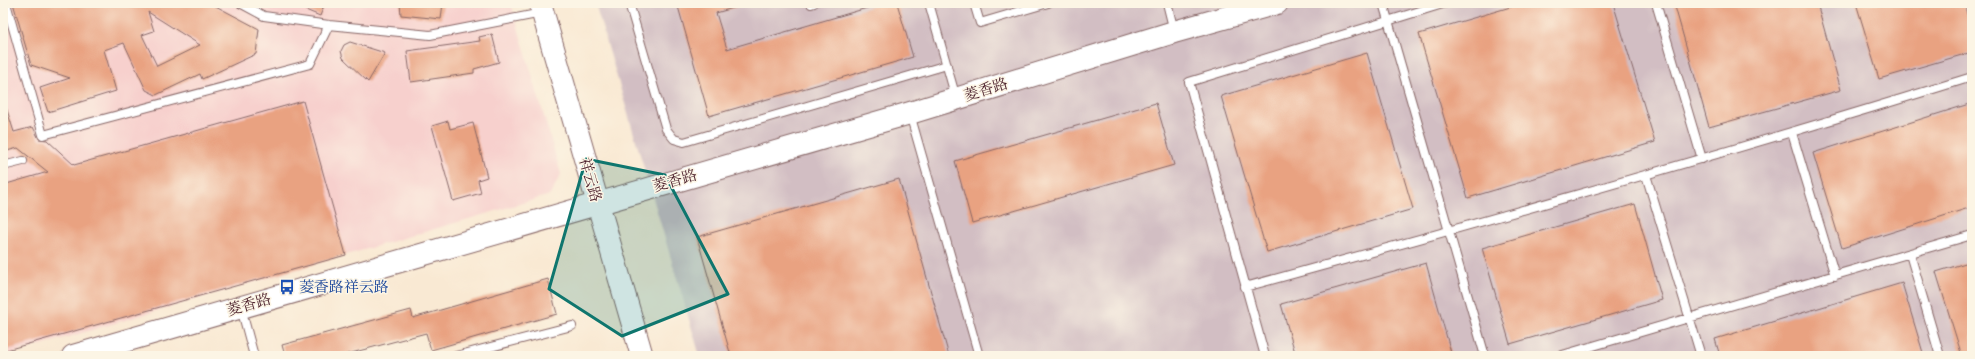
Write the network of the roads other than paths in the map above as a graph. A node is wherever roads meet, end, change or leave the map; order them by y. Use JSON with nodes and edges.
{"nodes":[{"id":1,"x":6,"y":3,"type":"edge"},
{"id":2,"x":240,"y":3,"type":"edge"},
{"id":3,"x":629,"y":3,"type":"edge"},
{"id":4,"x":929,"y":3,"type":"edge"},
{"id":5,"x":974,"y":3,"type":"edge"},
{"id":6,"x":1048,"y":3,"type":"edge"},
{"id":7,"x":1167,"y":3,"type":"edge"},
{"id":8,"x":1277,"y":3,"type":"edge"},
{"id":9,"x":1383,"y":3,"type":"edge"},
{"id":10,"x":1446,"y":3,"type":"edge"},
{"id":11,"x":1656,"y":3,"type":"edge"},
{"id":12,"x":541,"y":8,"type":"edge"},
{"id":13,"x":1388,"y":21,"type":"junction"},
{"id":14,"x":329,"y":25,"type":"junction"},
{"id":15,"x":1174,"y":32,"type":"junction"},
{"id":16,"x":947,"y":64,"type":"junction"},
{"id":17,"x":1972,"y":77,"type":"edge"},
{"id":18,"x":956,"y":99,"type":"junction"},
{"id":19,"x":910,"y":113,"type":"junction"},
{"id":20,"x":1792,"y":133,"type":"junction"},
{"id":21,"x":1702,"y":159,"type":"junction"},
{"id":22,"x":23,"y":161,"type":"dead end"},
{"id":23,"x":3,"y":166,"type":"edge"},
{"id":24,"x":1646,"y":175,"type":"junction"},
{"id":25,"x":597,"y":204,"type":"junction"},
{"id":26,"x":1449,"y":231,"type":"junction"},
{"id":27,"x":1972,"y":235,"type":"edge"},
{"id":28,"x":1910,"y":254,"type":"junction"},
{"id":29,"x":1835,"y":276,"type":"junction"},
{"id":30,"x":1245,"y":287,"type":"junction"},
{"id":31,"x":240,"y":308,"type":"junction"},
{"id":32,"x":1690,"y":318,"type":"junction"},
{"id":33,"x":572,"y":326,"type":"dead end"},
{"id":34,"x":73,"y":356,"type":"edge"},
{"id":35,"x":254,"y":356,"type":"edge"},
{"id":36,"x":456,"y":356,"type":"edge"},
{"id":37,"x":642,"y":356,"type":"edge"},
{"id":38,"x":979,"y":356,"type":"edge"},
{"id":39,"x":1265,"y":356,"type":"edge"},
{"id":40,"x":1485,"y":356,"type":"edge"},
{"id":41,"x":1559,"y":356,"type":"edge"},
{"id":42,"x":1701,"y":356,"type":"edge"},
{"id":43,"x":1940,"y":356,"type":"edge"}],
"edges":[{"from":1,"to":14,"type":"lane"},
{"from":2,"to":14,"type":"lane"},
{"from":3,"to":16,"type":"lane"},
{"from":4,"to":16,"type":"lane"},
{"from":5,"to":6,"type":"lane"},
{"from":7,"to":15,"type":"lane"},
{"from":8,"to":15,"type":"street","name":"菱香路"},
{"from":9,"to":13,"type":"lane"},
{"from":10,"to":13,"type":"lane"},
{"from":11,"to":21,"type":"lane"},
{"from":12,"to":14,"type":"lane"},
{"from":12,"to":25,"type":"street","name":"祥云路"},
{"from":13,"to":26,"type":"lane"},
{"from":13,"to":30,"type":"lane"},
{"from":15,"to":18,"type":"street","name":"菱香路"},
{"from":16,"to":18,"type":"lane"},
{"from":17,"to":20,"type":"lane"},
{"from":18,"to":19,"type":"street","name":"菱香路"},
{"from":19,"to":25,"type":"street","name":"菱香路"},
{"from":19,"to":38,"type":"lane"},
{"from":20,"to":21,"type":"lane"},
{"from":20,"to":29,"type":"lane"},
{"from":21,"to":24,"type":"lane"},
{"from":22,"to":23,"type":"lane"},
{"from":24,"to":26,"type":"lane"},
{"from":24,"to":32,"type":"lane"},
{"from":25,"to":31,"type":"street","name":"菱香路"},
{"from":25,"to":37,"type":"street","name":"祥云路"},
{"from":26,"to":30,"type":"lane"},
{"from":26,"to":40,"type":"lane"},
{"from":27,"to":28,"type":"lane"},
{"from":28,"to":29,"type":"lane"},
{"from":28,"to":43,"type":"lane"},
{"from":29,"to":32,"type":"lane"},
{"from":30,"to":39,"type":"lane"},
{"from":31,"to":34,"type":"street","name":"菱香路"},
{"from":31,"to":35,"type":"lane"},
{"from":32,"to":41,"type":"lane"},
{"from":32,"to":42,"type":"lane"},
{"from":33,"to":36,"type":"lane"}]}
